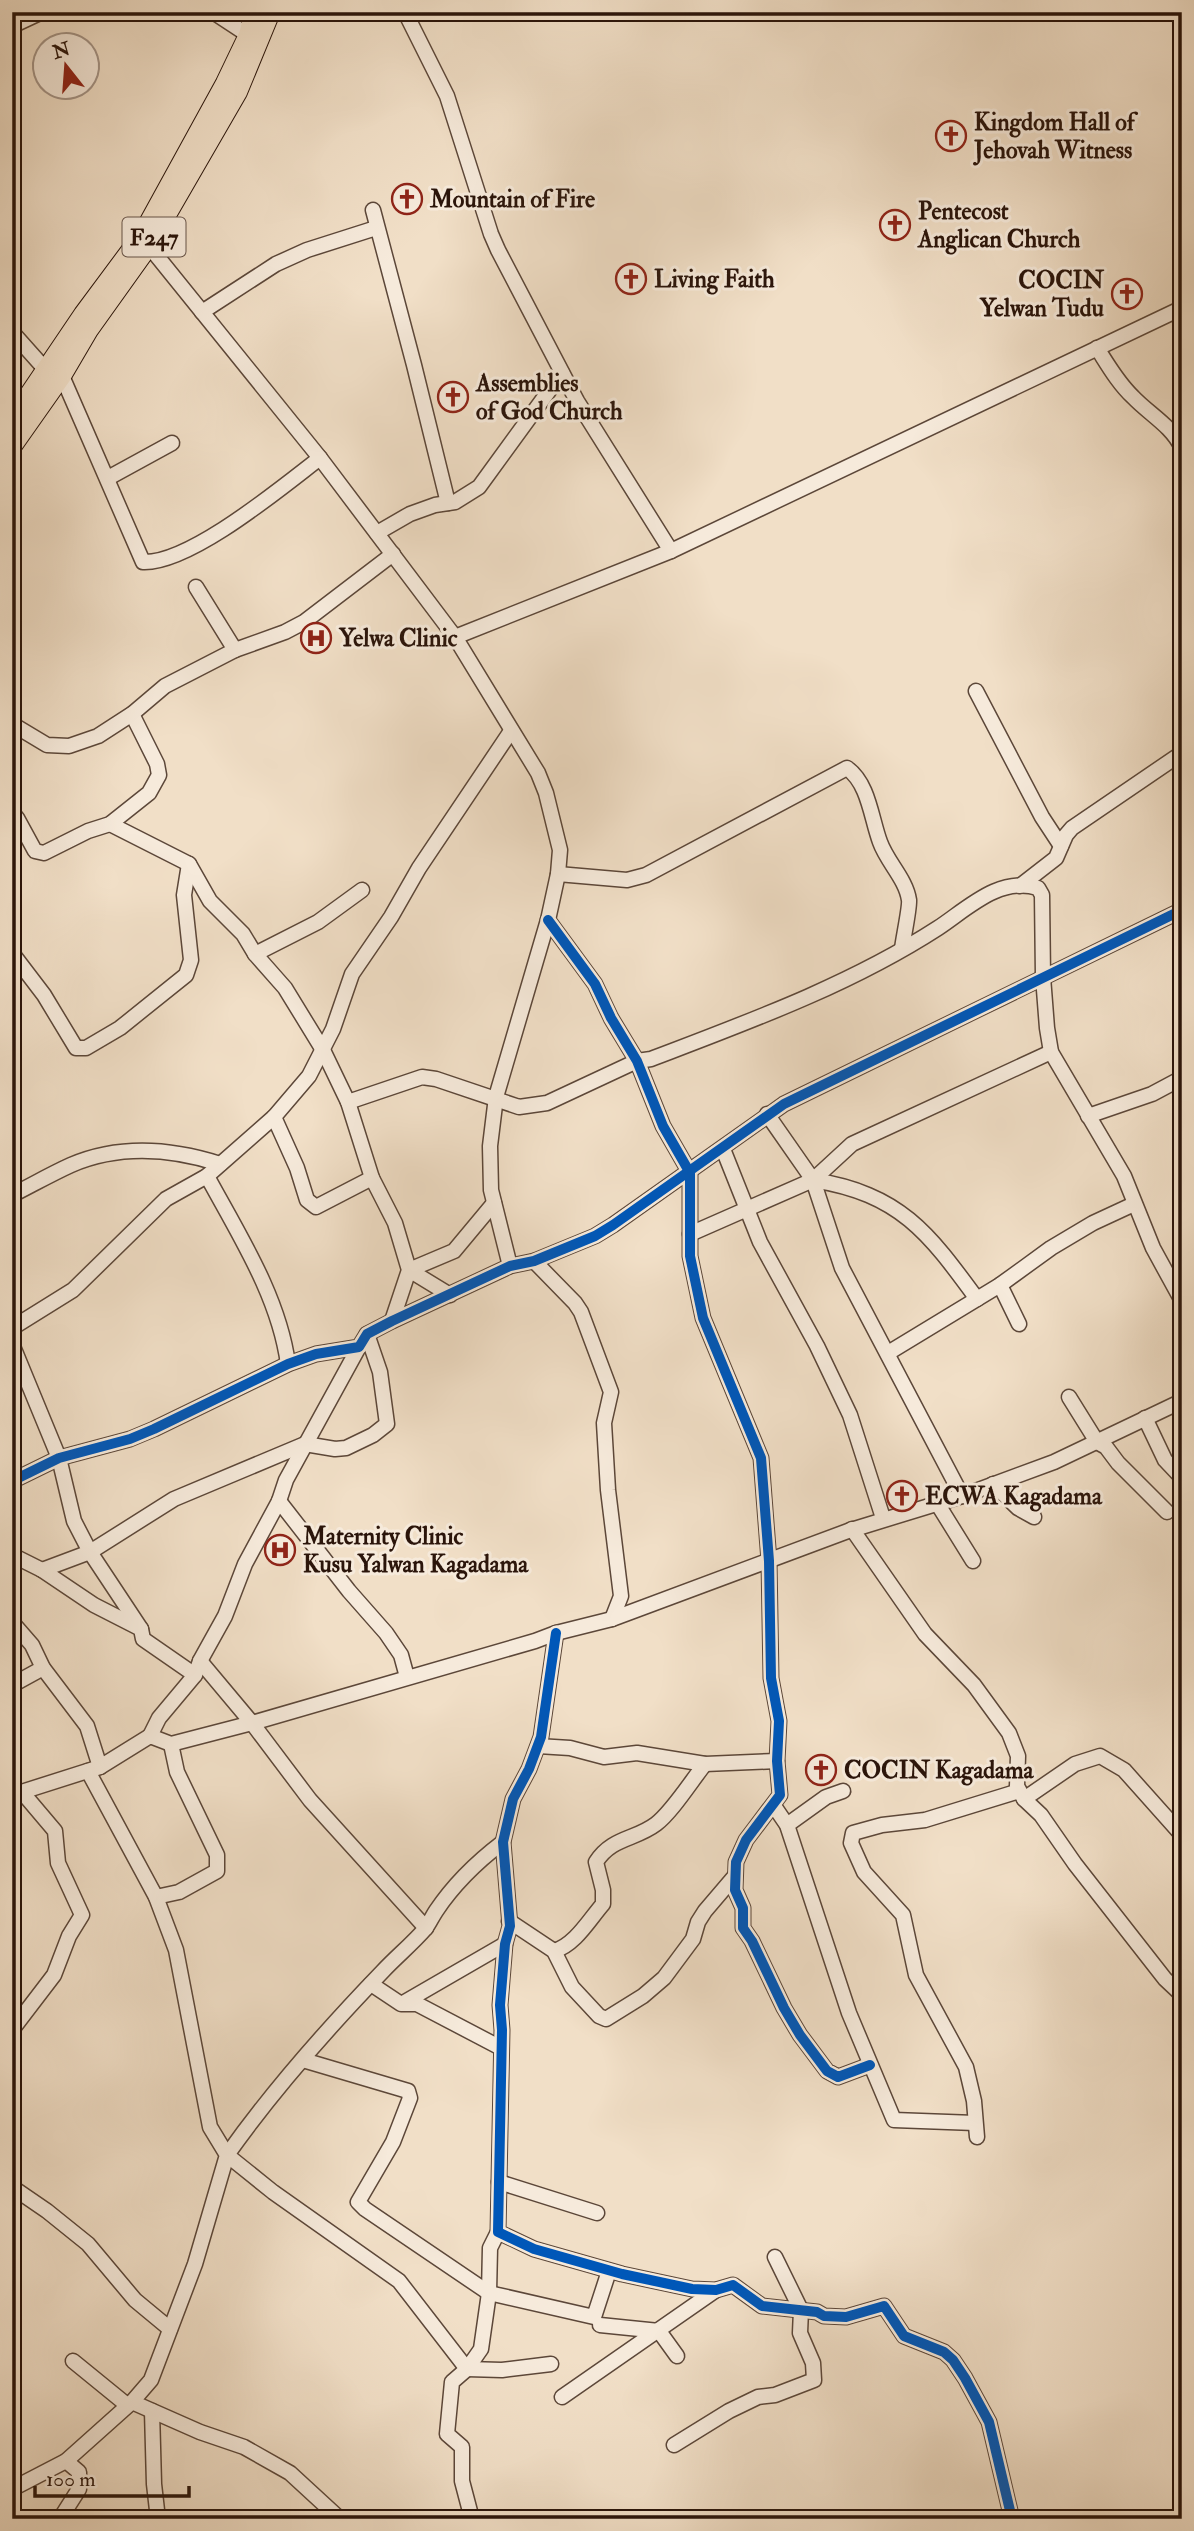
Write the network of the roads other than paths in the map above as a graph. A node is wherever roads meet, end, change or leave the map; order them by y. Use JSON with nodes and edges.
{"nodes":[{"id":1,"x":42,"y":12,"type":"edge"},
{"id":2,"x":212,"y":12,"type":"edge"},
{"id":3,"x":254,"y":12,"type":"edge"},
{"id":4,"x":271,"y":12,"type":"edge"},
{"id":5,"x":405,"y":12,"type":"edge"},
{"id":6,"x":12,"y":26,"type":"edge"},
{"id":7,"x":248,"y":35,"type":"junction"},
{"id":8,"x":373,"y":210,"type":"dead end"},
{"id":9,"x":376,"y":228,"type":"junction"},
{"id":10,"x":145,"y":241,"type":"junction"},
{"id":11,"x":1182,"y":308,"type":"edge"},
{"id":12,"x":202,"y":312,"type":"junction"},
{"id":13,"x":12,"y":332,"type":"edge"},
{"id":14,"x":1097,"y":348,"type":"junction"},
{"id":15,"x":53,"y":373,"type":"junction"},
{"id":16,"x":562,"y":373,"type":"junction"},
{"id":17,"x":12,"y":419,"type":"edge"},
{"id":18,"x":172,"y":443,"type":"dead end"},
{"id":19,"x":12,"y":447,"type":"edge"},
{"id":20,"x":1182,"y":448,"type":"edge"},
{"id":21,"x":320,"y":458,"type":"junction"},
{"id":22,"x":108,"y":478,"type":"junction"},
{"id":23,"x":448,"y":503,"type":"junction"},
{"id":24,"x":377,"y":533,"type":"junction"},
{"id":25,"x":671,"y":551,"type":"junction"},
{"id":26,"x":393,"y":554,"type":"junction"},
{"id":27,"x":196,"y":587,"type":"dead end"},
{"id":28,"x":455,"y":637,"type":"junction"},
{"id":29,"x":235,"y":650,"type":"junction"},
{"id":30,"x":976,"y":691,"type":"dead end"},
{"id":31,"x":132,"y":714,"type":"junction"},
{"id":32,"x":12,"y":724,"type":"edge"},
{"id":33,"x":512,"y":731,"type":"junction"},
{"id":34,"x":1182,"y":753,"type":"edge"},
{"id":35,"x":14,"y":817,"type":"edge"},
{"id":36,"x":110,"y":824,"type":"junction"},
{"id":37,"x":1061,"y":846,"type":"junction"},
{"id":38,"x":189,"y":864,"type":"junction"},
{"id":39,"x":558,"y":874,"type":"junction"},
{"id":40,"x":1020,"y":886,"type":"junction"},
{"id":41,"x":362,"y":890,"type":"dead end"},
{"id":42,"x":1182,"y":910,"type":"edge"},
{"id":43,"x":548,"y":920,"type":"junction"},
{"id":44,"x":902,"y":949,"type":"junction"},
{"id":45,"x":12,"y":953,"type":"edge"},
{"id":46,"x":255,"y":954,"type":"junction"},
{"id":47,"x":1043,"y":977,"type":"junction"},
{"id":48,"x":323,"y":1050,"type":"junction"},
{"id":49,"x":1051,"y":1052,"type":"junction"},
{"id":50,"x":637,"y":1061,"type":"junction"},
{"id":51,"x":1182,"y":1078,"type":"edge"},
{"id":52,"x":496,"y":1100,"type":"junction"},
{"id":53,"x":348,"y":1102,"type":"junction"},
{"id":54,"x":767,"y":1114,"type":"junction"},
{"id":55,"x":1088,"y":1116,"type":"junction"},
{"id":56,"x":274,"y":1117,"type":"junction"},
{"id":57,"x":723,"y":1149,"type":"junction"},
{"id":58,"x":220,"y":1164,"type":"junction"},
{"id":59,"x":690,"y":1173,"type":"junction"},
{"id":60,"x":206,"y":1176,"type":"junction"},
{"id":61,"x":372,"y":1178,"type":"junction"},
{"id":62,"x":813,"y":1180,"type":"junction"},
{"id":63,"x":12,"y":1195,"type":"edge"},
{"id":64,"x":494,"y":1203,"type":"junction"},
{"id":65,"x":1134,"y":1204,"type":"junction"},
{"id":66,"x":747,"y":1208,"type":"junction"},
{"id":67,"x":690,"y":1234,"type":"junction"},
{"id":68,"x":534,"y":1261,"type":"junction"},
{"id":69,"x":510,"y":1266,"type":"junction"},
{"id":70,"x":409,"y":1270,"type":"junction"},
{"id":71,"x":1000,"y":1285,"type":"junction"},
{"id":72,"x":450,"y":1295,"type":"junction"},
{"id":73,"x":977,"y":1299,"type":"junction"},
{"id":74,"x":1182,"y":1301,"type":"edge"},
{"id":75,"x":392,"y":1321,"type":"junction"},
{"id":76,"x":1019,"y":1325,"type":"dead end"},
{"id":77,"x":12,"y":1328,"type":"edge"},
{"id":78,"x":363,"y":1341,"type":"junction"},
{"id":79,"x":12,"y":1344,"type":"edge"},
{"id":80,"x":888,"y":1353,"type":"junction"},
{"id":81,"x":288,"y":1364,"type":"junction"},
{"id":82,"x":1069,"y":1397,"type":"dead end"},
{"id":83,"x":1182,"y":1401,"type":"edge"},
{"id":84,"x":1145,"y":1418,"type":"junction"},
{"id":85,"x":1097,"y":1442,"type":"junction"},
{"id":86,"x":305,"y":1444,"type":"junction"},
{"id":87,"x":59,"y":1458,"type":"junction"},
{"id":88,"x":1182,"y":1478,"type":"edge"},
{"id":89,"x":12,"y":1481,"type":"edge"},
{"id":90,"x":993,"y":1484,"type":"junction"},
{"id":91,"x":962,"y":1496,"type":"junction"},
{"id":92,"x":279,"y":1501,"type":"junction"},
{"id":93,"x":937,"y":1503,"type":"junction"},
{"id":94,"x":1167,"y":1512,"type":"dead end"},
{"id":95,"x":1034,"y":1517,"type":"dead end"},
{"id":96,"x":883,"y":1518,"type":"junction"},
{"id":97,"x":852,"y":1529,"type":"junction"},
{"id":98,"x":90,"y":1552,"type":"junction"},
{"id":99,"x":12,"y":1555,"type":"edge"},
{"id":100,"x":973,"y":1561,"type":"dead end"},
{"id":101,"x":769,"y":1562,"type":"junction"},
{"id":102,"x":42,"y":1570,"type":"junction"},
{"id":103,"x":612,"y":1619,"type":"junction"},
{"id":104,"x":12,"y":1622,"type":"edge"},
{"id":105,"x":141,"y":1629,"type":"junction"},
{"id":106,"x":556,"y":1633,"type":"junction"},
{"id":107,"x":43,"y":1668,"type":"junction"},
{"id":108,"x":198,"y":1668,"type":"junction"},
{"id":109,"x":407,"y":1677,"type":"junction"},
{"id":110,"x":12,"y":1685,"type":"edge"},
{"id":111,"x":253,"y":1723,"type":"junction"},
{"id":112,"x":150,"y":1736,"type":"junction"},
{"id":113,"x":171,"y":1744,"type":"junction"},
{"id":114,"x":538,"y":1746,"type":"junction"},
{"id":115,"x":777,"y":1760,"type":"junction"},
{"id":116,"x":705,"y":1764,"type":"junction"},
{"id":117,"x":94,"y":1769,"type":"junction"},
{"id":118,"x":843,"y":1791,"type":"dead end"},
{"id":119,"x":17,"y":1793,"type":"edge"},
{"id":120,"x":1022,"y":1795,"type":"junction"},
{"id":121,"x":774,"y":1806,"type":"junction"},
{"id":122,"x":787,"y":1825,"type":"junction"},
{"id":123,"x":1182,"y":1835,"type":"edge"},
{"id":124,"x":503,"y":1842,"type":"junction"},
{"id":125,"x":734,"y":1877,"type":"junction"},
{"id":126,"x":156,"y":1897,"type":"junction"},
{"id":127,"x":509,"y":1921,"type":"junction"},
{"id":128,"x":426,"y":1928,"type":"junction"},
{"id":129,"x":505,"y":1944,"type":"junction"},
{"id":130,"x":554,"y":1951,"type":"junction"},
{"id":131,"x":371,"y":1984,"type":"junction"},
{"id":132,"x":1182,"y":1995,"type":"edge"},
{"id":133,"x":401,"y":2004,"type":"junction"},
{"id":134,"x":12,"y":2030,"type":"edge"},
{"id":135,"x":501,"y":2048,"type":"junction"},
{"id":136,"x":303,"y":2060,"type":"junction"},
{"id":137,"x":870,"y":2065,"type":"junction"},
{"id":138,"x":227,"y":2155,"type":"junction"},
{"id":139,"x":499,"y":2182,"type":"junction"},
{"id":140,"x":12,"y":2188,"type":"edge"},
{"id":141,"x":597,"y":2213,"type":"dead end"},
{"id":142,"x":498,"y":2232,"type":"junction"},
{"id":143,"x":775,"y":2257,"type":"dead end"},
{"id":144,"x":609,"y":2271,"type":"junction"},
{"id":145,"x":716,"y":2290,"type":"junction"},
{"id":146,"x":489,"y":2293,"type":"junction"},
{"id":147,"x":801,"y":2310,"type":"junction"},
{"id":148,"x":600,"y":2325,"type":"dead end"},
{"id":149,"x":170,"y":2329,"type":"junction"},
{"id":150,"x":659,"y":2331,"type":"junction"},
{"id":151,"x":677,"y":2356,"type":"dead end"},
{"id":152,"x":73,"y":2361,"type":"dead end"},
{"id":153,"x":551,"y":2364,"type":"dead end"},
{"id":154,"x":467,"y":2370,"type":"junction"},
{"id":155,"x":562,"y":2397,"type":"dead end"},
{"id":156,"x":130,"y":2404,"type":"junction"},
{"id":157,"x":152,"y":2411,"type":"junction"},
{"id":158,"x":674,"y":2445,"type":"dead end"},
{"id":159,"x":66,"y":2460,"type":"junction"},
{"id":160,"x":12,"y":2489,"type":"edge"},
{"id":161,"x":60,"y":2519,"type":"edge"},
{"id":162,"x":158,"y":2519,"type":"edge"},
{"id":163,"x":340,"y":2519,"type":"edge"},
{"id":164,"x":472,"y":2519,"type":"edge"},
{"id":165,"x":1012,"y":2519,"type":"edge"}],
"edges":[{"from":1,"to":6,"type":"street"},
{"from":2,"to":7,"type":"street"},
{"from":3,"to":7,"type":"main road","number":"F247"},
{"from":4,"to":10,"type":"main road","number":"F247"},
{"from":5,"to":16,"type":"street"},
{"from":7,"to":10,"type":"main road","number":"F247"},
{"from":8,"to":9,"type":"street"},
{"from":9,"to":12,"type":"street"},
{"from":9,"to":23,"type":"street"},
{"from":10,"to":12,"type":"street"},
{"from":10,"to":15,"type":"main road","number":"F247"},
{"from":11,"to":14,"type":"street"},
{"from":12,"to":21,"type":"street"},
{"from":13,"to":15,"type":"street"},
{"from":14,"to":20,"type":"street"},
{"from":14,"to":25,"type":"street"},
{"from":15,"to":17,"type":"main road","number":"F247"},
{"from":15,"to":19,"type":"main road","number":"F247"},
{"from":15,"to":22,"type":"street"},
{"from":16,"to":23,"type":"street"},
{"from":16,"to":25,"type":"street"},
{"from":18,"to":22,"type":"street"},
{"from":21,"to":22,"type":"street"},
{"from":21,"to":24,"type":"street"},
{"from":23,"to":24,"type":"street"},
{"from":24,"to":26,"type":"street"},
{"from":25,"to":28,"type":"street"},
{"from":26,"to":28,"type":"street"},
{"from":26,"to":29,"type":"street"},
{"from":27,"to":29,"type":"street"},
{"from":28,"to":33,"type":"street"},
{"from":29,"to":31,"type":"street"},
{"from":30,"to":37,"type":"street"},
{"from":31,"to":32,"type":"street"},
{"from":31,"to":36,"type":"street"},
{"from":33,"to":39,"type":"street"},
{"from":33,"to":48,"type":"street"},
{"from":34,"to":37,"type":"street"},
{"from":35,"to":36,"type":"street"},
{"from":36,"to":38,"type":"street"},
{"from":37,"to":40,"type":"street"},
{"from":38,"to":45,"type":"street"},
{"from":38,"to":46,"type":"street"},
{"from":39,"to":43,"type":"street"},
{"from":39,"to":44,"type":"street"},
{"from":40,"to":44,"type":"street"},
{"from":40,"to":47,"type":"street"},
{"from":41,"to":46,"type":"street"},
{"from":42,"to":47,"type":"street"},
{"from":43,"to":50,"type":"street"},
{"from":43,"to":52,"type":"street"},
{"from":44,"to":50,"type":"street"},
{"from":46,"to":48,"type":"street"},
{"from":47,"to":49,"type":"street"},
{"from":47,"to":54,"type":"street"},
{"from":48,"to":53,"type":"street"},
{"from":48,"to":56,"type":"street"},
{"from":49,"to":55,"type":"street"},
{"from":49,"to":62,"type":"street"},
{"from":50,"to":52,"type":"street"},
{"from":50,"to":59,"type":"street"},
{"from":51,"to":55,"type":"street"},
{"from":52,"to":53,"type":"street"},
{"from":52,"to":64,"type":"street"},
{"from":53,"to":61,"type":"street"},
{"from":54,"to":57,"type":"street"},
{"from":54,"to":62,"type":"street"},
{"from":55,"to":65,"type":"street"},
{"from":56,"to":58,"type":"street"},
{"from":56,"to":61,"type":"street"},
{"from":57,"to":59,"type":"street"},
{"from":57,"to":66,"type":"street"},
{"from":58,"to":60,"type":"street"},
{"from":58,"to":63,"type":"street"},
{"from":59,"to":67,"type":"street"},
{"from":59,"to":68,"type":"street"},
{"from":60,"to":77,"type":"street"},
{"from":60,"to":81,"type":"street"},
{"from":61,"to":70,"type":"street"},
{"from":62,"to":66,"type":"street"},
{"from":62,"to":73,"type":"street"},
{"from":62,"to":80,"type":"street"},
{"from":64,"to":69,"type":"street"},
{"from":64,"to":70,"type":"street"},
{"from":65,"to":71,"type":"street"},
{"from":65,"to":74,"type":"street"},
{"from":66,"to":67,"type":"street"},
{"from":66,"to":96,"type":"street"},
{"from":67,"to":101,"type":"street"},
{"from":68,"to":69,"type":"street"},
{"from":68,"to":103,"type":"street"},
{"from":69,"to":72,"type":"street"},
{"from":70,"to":72,"type":"street"},
{"from":70,"to":75,"type":"street"},
{"from":71,"to":73,"type":"street"},
{"from":71,"to":76,"type":"street"},
{"from":72,"to":75,"type":"street"},
{"from":73,"to":80,"type":"street"},
{"from":75,"to":78,"type":"street"},
{"from":78,"to":81,"type":"street"},
{"from":78,"to":86,"type":"street"},
{"from":78,"to":86,"type":"street"},
{"from":79,"to":87,"type":"street"},
{"from":80,"to":91,"type":"street"},
{"from":81,"to":87,"type":"street"},
{"from":82,"to":85,"type":"street"},
{"from":83,"to":84,"type":"street"},
{"from":84,"to":85,"type":"street"},
{"from":84,"to":88,"type":"street"},
{"from":85,"to":90,"type":"street"},
{"from":85,"to":94,"type":"street"},
{"from":86,"to":92,"type":"street"},
{"from":86,"to":98,"type":"street"},
{"from":87,"to":89,"type":"street"},
{"from":87,"to":98,"type":"street"},
{"from":90,"to":91,"type":"street"},
{"from":90,"to":95,"type":"street"},
{"from":91,"to":93,"type":"street"},
{"from":92,"to":108,"type":"street"},
{"from":92,"to":109,"type":"street"},
{"from":93,"to":96,"type":"street"},
{"from":93,"to":100,"type":"street"},
{"from":96,"to":97,"type":"street"},
{"from":97,"to":101,"type":"street"},
{"from":97,"to":120,"type":"street"},
{"from":98,"to":102,"type":"street"},
{"from":98,"to":105,"type":"street"},
{"from":99,"to":102,"type":"street"},
{"from":101,"to":103,"type":"street"},
{"from":101,"to":115,"type":"street"},
{"from":102,"to":105,"type":"street"},
{"from":103,"to":106,"type":"street"},
{"from":104,"to":107,"type":"street"},
{"from":105,"to":108,"type":"street"},
{"from":106,"to":109,"type":"street"},
{"from":106,"to":114,"type":"street"},
{"from":107,"to":110,"type":"street"},
{"from":107,"to":117,"type":"street"},
{"from":108,"to":111,"type":"street"},
{"from":108,"to":112,"type":"street"},
{"from":109,"to":111,"type":"street"},
{"from":111,"to":113,"type":"street"},
{"from":111,"to":128,"type":"street"},
{"from":112,"to":113,"type":"street"},
{"from":112,"to":117,"type":"street"},
{"from":113,"to":126,"type":"street"},
{"from":114,"to":116,"type":"street"},
{"from":114,"to":124,"type":"street"},
{"from":115,"to":116,"type":"street"},
{"from":115,"to":121,"type":"street"},
{"from":116,"to":130,"type":"street"},
{"from":117,"to":119,"type":"street"},
{"from":117,"to":126,"type":"street"},
{"from":118,"to":122,"type":"street"},
{"from":119,"to":134,"type":"street"},
{"from":120,"to":123,"type":"street"},
{"from":120,"to":132,"type":"street"},
{"from":120,"to":137,"type":"street"},
{"from":121,"to":122,"type":"street"},
{"from":121,"to":125,"type":"street"},
{"from":122,"to":137,"type":"street"},
{"from":124,"to":127,"type":"street"},
{"from":124,"to":128,"type":"street"},
{"from":125,"to":130,"type":"street"},
{"from":125,"to":137,"type":"street"},
{"from":126,"to":138,"type":"street"},
{"from":127,"to":129,"type":"street"},
{"from":127,"to":130,"type":"street"},
{"from":128,"to":131,"type":"street"},
{"from":129,"to":133,"type":"street"},
{"from":129,"to":135,"type":"street"},
{"from":131,"to":133,"type":"street"},
{"from":131,"to":136,"type":"street"},
{"from":133,"to":135,"type":"street"},
{"from":135,"to":139,"type":"street"},
{"from":136,"to":138,"type":"street"},
{"from":136,"to":146,"type":"street"},
{"from":138,"to":149,"type":"street"},
{"from":138,"to":154,"type":"street"},
{"from":139,"to":141,"type":"street"},
{"from":139,"to":142,"type":"street"},
{"from":140,"to":149,"type":"street"},
{"from":142,"to":144,"type":"street"},
{"from":142,"to":146,"type":"street"},
{"from":143,"to":147,"type":"street"},
{"from":144,"to":145,"type":"street"},
{"from":144,"to":146,"type":"street"},
{"from":145,"to":147,"type":"street"},
{"from":145,"to":150,"type":"street"},
{"from":146,"to":154,"type":"street"},
{"from":147,"to":158,"type":"street"},
{"from":147,"to":165,"type":"street"},
{"from":148,"to":150,"type":"street"},
{"from":149,"to":156,"type":"street"},
{"from":150,"to":151,"type":"street"},
{"from":150,"to":155,"type":"street"},
{"from":152,"to":156,"type":"street"},
{"from":153,"to":154,"type":"street"},
{"from":154,"to":164,"type":"street"},
{"from":156,"to":157,"type":"street"},
{"from":156,"to":159,"type":"street"},
{"from":157,"to":162,"type":"street"},
{"from":157,"to":163,"type":"street"},
{"from":159,"to":160,"type":"street"},
{"from":159,"to":161,"type":"street"}]}
